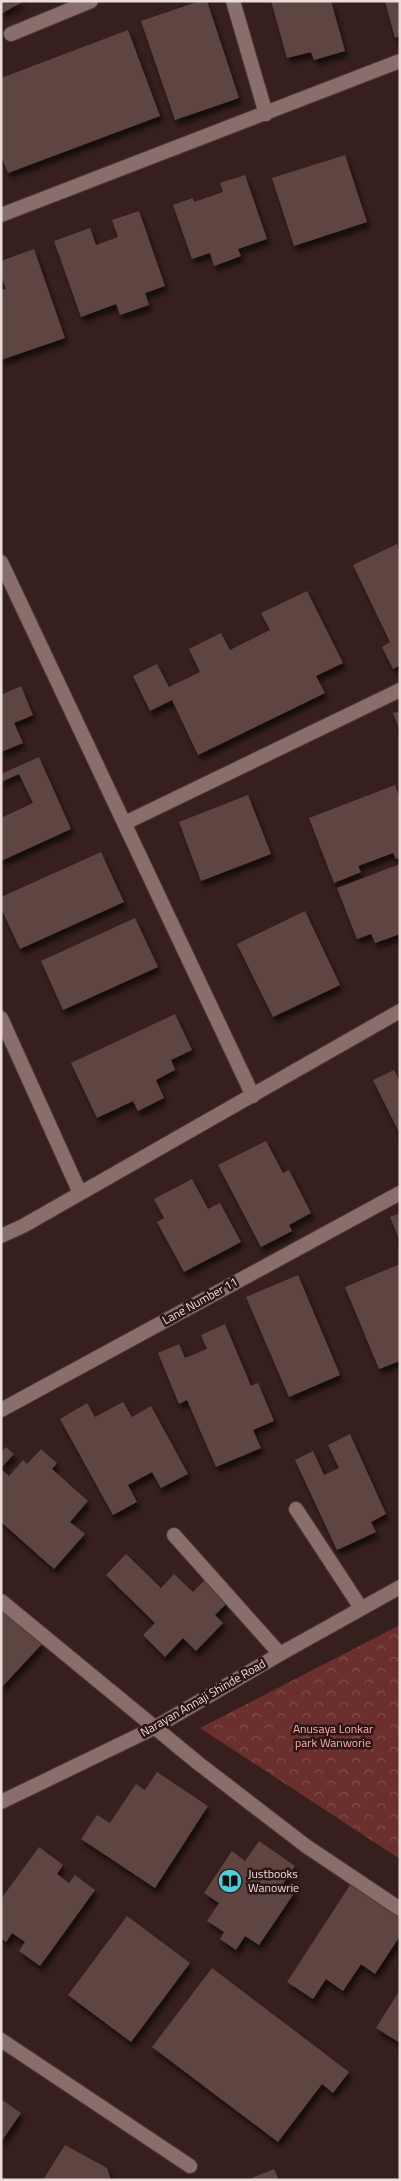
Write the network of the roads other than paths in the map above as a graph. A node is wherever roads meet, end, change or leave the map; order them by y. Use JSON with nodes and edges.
{"nodes":[{"id":1,"x":92,"y":1,"type":"edge"},
{"id":2,"x":233,"y":1,"type":"edge"},
{"id":3,"x":11,"y":34,"type":"dead end"},
{"id":4,"x":400,"y":61,"type":"edge"},
{"id":5,"x":266,"y":114,"type":"junction"},
{"id":6,"x":1,"y":215,"type":"edge"},
{"id":7,"x":1,"y":562,"type":"edge"},
{"id":8,"x":400,"y":690,"type":"edge"},
{"id":9,"x":124,"y":823,"type":"junction"},
{"id":10,"x":400,"y":1011,"type":"edge"},
{"id":11,"x":1,"y":1018,"type":"edge"},
{"id":12,"x":253,"y":1096,"type":"junction"},
{"id":13,"x":400,"y":1193,"type":"edge"},
{"id":14,"x":80,"y":1194,"type":"junction"},
{"id":15,"x":1,"y":1236,"type":"edge"},
{"id":16,"x":1,"y":1410,"type":"edge"},
{"id":17,"x":296,"y":1508,"type":"dead end"},
{"id":18,"x":174,"y":1535,"type":"dead end"},
{"id":19,"x":400,"y":1587,"type":"edge"},
{"id":20,"x":1,"y":1601,"type":"edge"},
{"id":21,"x":361,"y":1608,"type":"junction"},
{"id":22,"x":280,"y":1654,"type":"junction"},
{"id":23,"x":154,"y":1728,"type":"junction"},
{"id":24,"x":2,"y":1800,"type":"edge"},
{"id":25,"x":400,"y":1909,"type":"edge"},
{"id":26,"x":1,"y":2040,"type":"edge"},
{"id":27,"x":190,"y":2166,"type":"dead end"}],
"edges":[{"from":1,"to":3,"type":"street"},
{"from":2,"to":5,"type":"street"},
{"from":4,"to":5,"type":"street"},
{"from":5,"to":6,"type":"street"},
{"from":7,"to":9,"type":"street"},
{"from":8,"to":9,"type":"street"},
{"from":9,"to":12,"type":"street"},
{"from":10,"to":12,"type":"street"},
{"from":11,"to":14,"type":"street"},
{"from":12,"to":14,"type":"street"},
{"from":13,"to":16,"type":"street","name":"Lane Number 11"},
{"from":14,"to":15,"type":"street"},
{"from":17,"to":21,"type":"street"},
{"from":18,"to":22,"type":"street"},
{"from":19,"to":21,"type":"street","name":"Narayan Annaji Shinde Road"},
{"from":20,"to":23,"type":"street"},
{"from":21,"to":22,"type":"street","name":"Narayan Annaji Shinde Road"},
{"from":22,"to":23,"type":"street","name":"Narayan Annaji Shinde Road"},
{"from":23,"to":24,"type":"street","name":"Narayan Annaji Shinde Road"},
{"from":23,"to":25,"type":"street"},
{"from":26,"to":27,"type":"street"}]}
